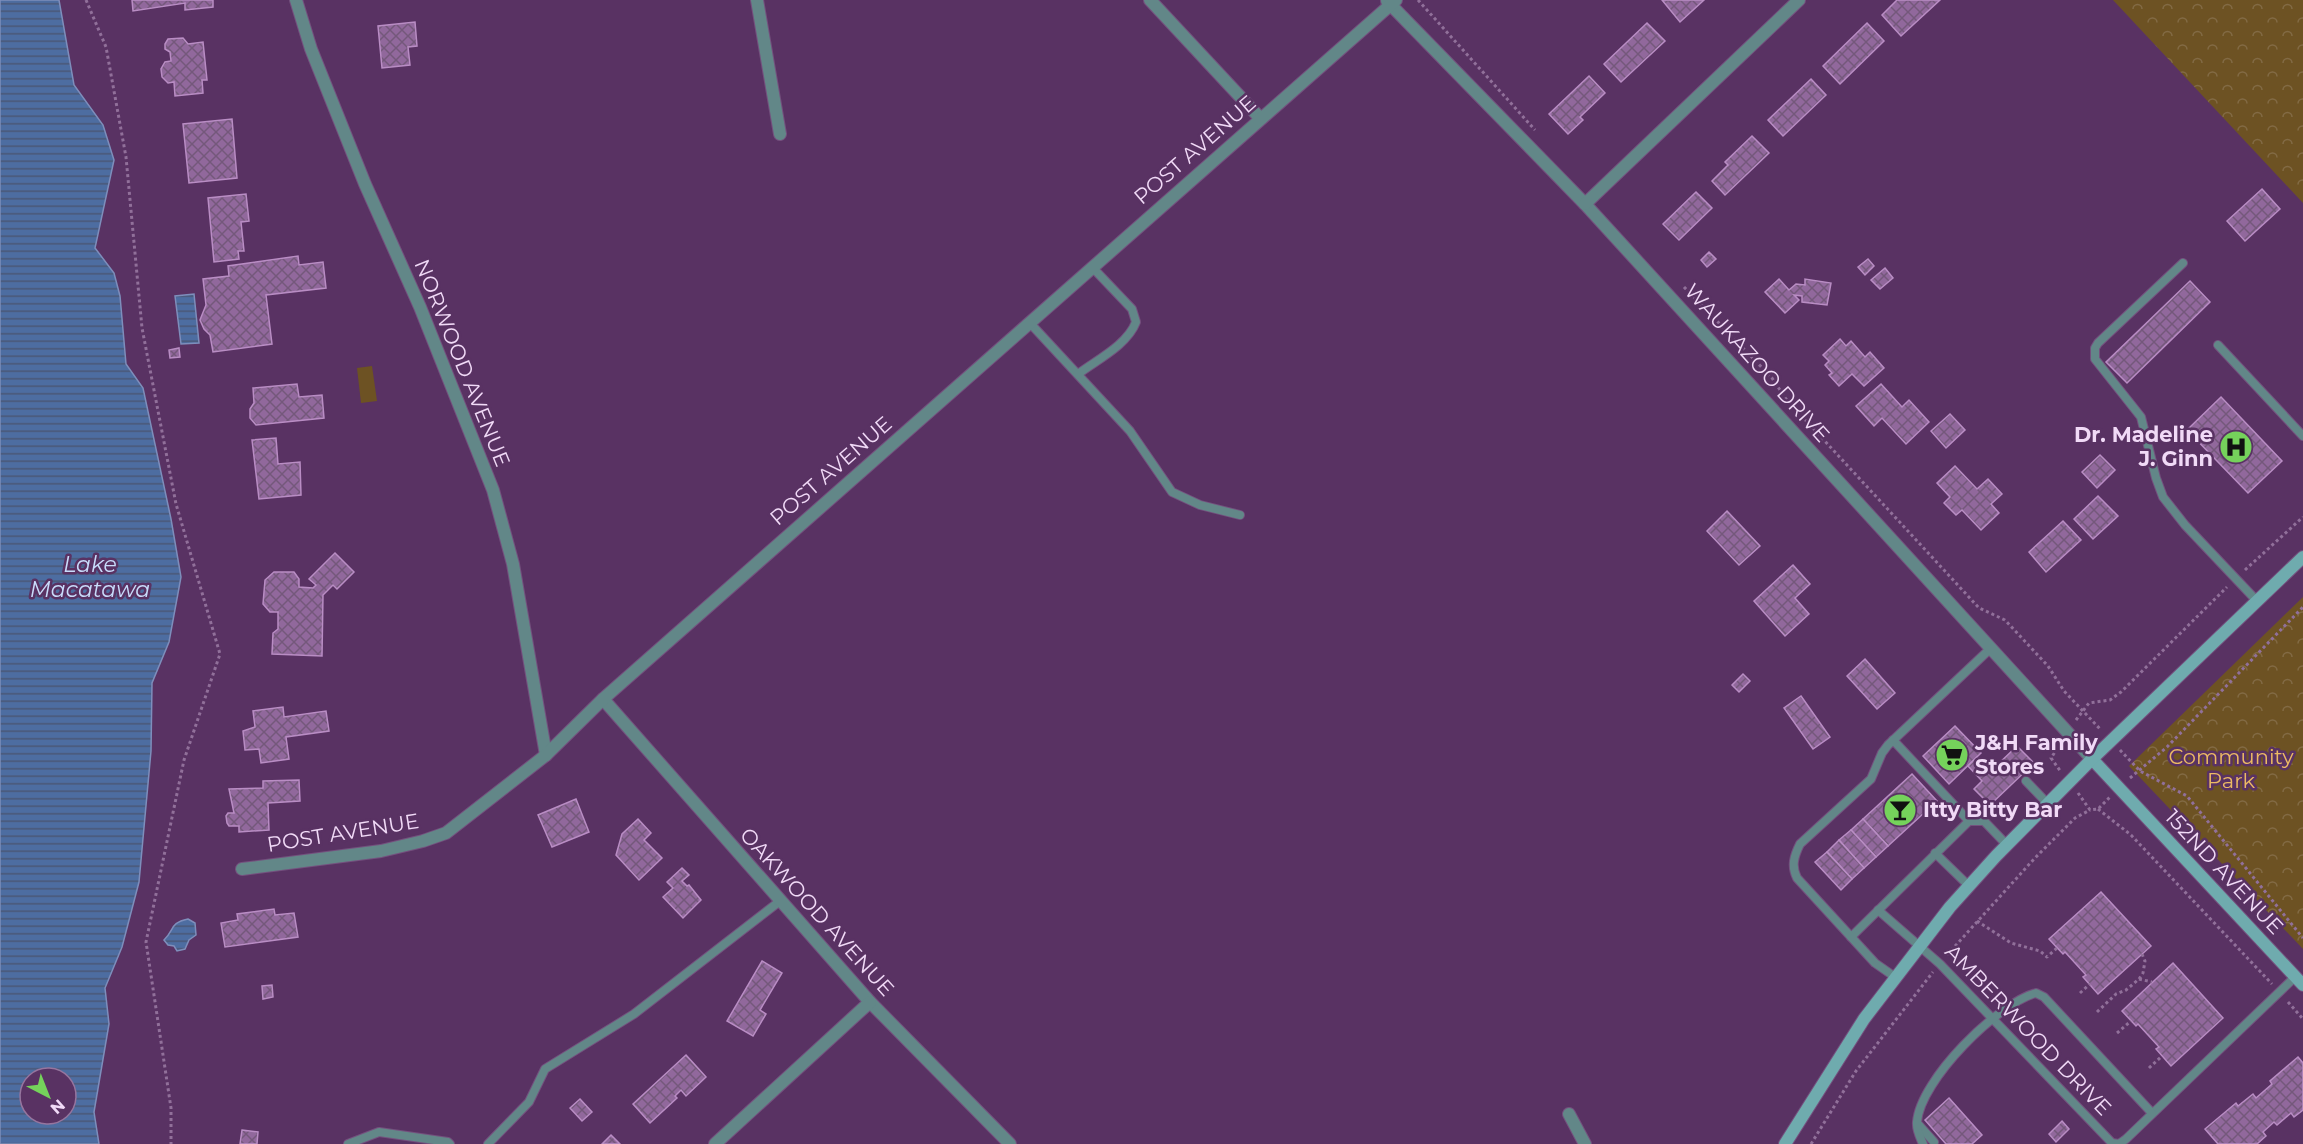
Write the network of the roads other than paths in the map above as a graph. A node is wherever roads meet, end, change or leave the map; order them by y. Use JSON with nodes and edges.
{"nodes":[{"id":1,"x":296,"y":0,"type":"edge"},
{"id":2,"x":756,"y":0,"type":"edge"},
{"id":3,"x":1150,"y":0,"type":"edge"},
{"id":4,"x":1799,"y":0,"type":"edge"},
{"id":5,"x":1391,"y":2,"type":"edge"},
{"id":6,"x":1260,"y":118,"type":"junction"},
{"id":7,"x":780,"y":134,"type":"dead end"},
{"id":8,"x":1585,"y":204,"type":"junction"},
{"id":9,"x":2182,"y":264,"type":"dead end"},
{"id":10,"x":1092,"y":267,"type":"junction"},
{"id":11,"x":1029,"y":322,"type":"junction"},
{"id":12,"x":2218,"y":345,"type":"dead end"},
{"id":13,"x":1078,"y":374,"type":"junction"},
{"id":14,"x":2303,"y":436,"type":"edge"},
{"id":15,"x":1240,"y":515,"type":"dead end"},
{"id":16,"x":2303,"y":557,"type":"edge"},
{"id":17,"x":2257,"y":601,"type":"junction"},
{"id":18,"x":1991,"y":648,"type":"junction"},
{"id":19,"x":603,"y":699,"type":"junction"},
{"id":20,"x":1893,"y":740,"type":"junction"},
{"id":21,"x":546,"y":755,"type":"junction"},
{"id":22,"x":2092,"y":759,"type":"junction"},
{"id":23,"x":2026,"y":781,"type":"dead end"},
{"id":24,"x":2048,"y":804,"type":"junction"},
{"id":25,"x":1968,"y":820,"type":"junction"},
{"id":26,"x":2007,"y":845,"type":"junction"},
{"id":27,"x":1935,"y":854,"type":"junction"},
{"id":28,"x":242,"y":869,"type":"dead end"},
{"id":29,"x":1969,"y":886,"type":"junction"},
{"id":30,"x":780,"y":901,"type":"junction"},
{"id":31,"x":1878,"y":909,"type":"junction"},
{"id":32,"x":1851,"y":937,"type":"junction"},
{"id":33,"x":1919,"y":946,"type":"junction"},
{"id":34,"x":1895,"y":977,"type":"junction"},
{"id":35,"x":2299,"y":981,"type":"edge"},
{"id":36,"x":870,"y":1002,"type":"junction"},
{"id":37,"x":1992,"y":1018,"type":"junction"},
{"id":38,"x":2152,"y":1113,"type":"junction"},
{"id":39,"x":1569,"y":1114,"type":"dead end"},
{"id":40,"x":1917,"y":1123,"type":"junction"},
{"id":41,"x":2128,"y":1141,"type":"edge"},
{"id":42,"x":1934,"y":1142,"type":"dead end"},
{"id":43,"x":348,"y":1144,"type":"edge"},
{"id":44,"x":450,"y":1144,"type":"edge"},
{"id":45,"x":488,"y":1144,"type":"edge"},
{"id":46,"x":715,"y":1144,"type":"edge"},
{"id":47,"x":1010,"y":1144,"type":"edge"},
{"id":48,"x":1585,"y":1144,"type":"edge"},
{"id":49,"x":1785,"y":1144,"type":"edge"},
{"id":50,"x":1923,"y":1144,"type":"edge"}],
"edges":[{"from":1,"to":21,"type":"street","name":"NORWOOD AVENUE"},
{"from":2,"to":7,"type":"street"},
{"from":3,"to":6,"type":"street"},
{"from":4,"to":8,"type":"street"},
{"from":5,"to":6,"type":"street","name":"POST AVENUE"},
{"from":5,"to":8,"type":"street","name":"WAUKAZOO DRIVE"},
{"from":6,"to":10,"type":"street","name":"POST AVENUE"},
{"from":8,"to":18,"type":"street","name":"WAUKAZOO DRIVE"},
{"from":9,"to":17,"type":"lane"},
{"from":10,"to":11,"type":"street","name":"POST AVENUE"},
{"from":10,"to":13,"type":"lane"},
{"from":11,"to":13,"type":"lane"},
{"from":11,"to":19,"type":"street","name":"POST AVENUE"},
{"from":12,"to":14,"type":"lane"},
{"from":13,"to":15,"type":"lane"},
{"from":16,"to":17,"type":"street"},
{"from":17,"to":22,"type":"street"},
{"from":18,"to":20,"type":"lane"},
{"from":18,"to":22,"type":"street","name":"WAUKAZOO DRIVE"},
{"from":19,"to":21,"type":"street","name":"POST AVENUE"},
{"from":19,"to":30,"type":"street","name":"OAKWOOD AVENUE"},
{"from":20,"to":25,"type":"lane"},
{"from":20,"to":32,"type":"lane"},
{"from":21,"to":28,"type":"street","name":"POST AVENUE"},
{"from":22,"to":24,"type":"street"},
{"from":22,"to":35,"type":"street","name":"152ND AVENUE"},
{"from":23,"to":24,"type":"lane"},
{"from":24,"to":26,"type":"street"},
{"from":25,"to":26,"type":"lane"},
{"from":25,"to":27,"type":"lane"},
{"from":26,"to":29,"type":"street"},
{"from":27,"to":29,"type":"lane"},
{"from":27,"to":31,"type":"lane"},
{"from":29,"to":33,"type":"street"},
{"from":30,"to":36,"type":"street","name":"OAKWOOD AVENUE"},
{"from":30,"to":45,"type":"lane"},
{"from":31,"to":32,"type":"lane"},
{"from":31,"to":33,"type":"lane","name":"AMBERWOOD DRIVE"},
{"from":32,"to":34,"type":"lane"},
{"from":33,"to":34,"type":"street"},
{"from":33,"to":37,"type":"lane","name":"AMBERWOOD DRIVE"},
{"from":34,"to":49,"type":"street"},
{"from":35,"to":38,"type":"lane","name":"AMBERWOOD DRIVE"},
{"from":36,"to":46,"type":"street"},
{"from":36,"to":47,"type":"street","name":"OAKWOOD AVENUE"},
{"from":37,"to":38,"type":"lane"},
{"from":37,"to":40,"type":"lane"},
{"from":37,"to":41,"type":"lane","name":"AMBERWOOD DRIVE"},
{"from":38,"to":41,"type":"lane","name":"AMBERWOOD DRIVE"},
{"from":39,"to":48,"type":"street"},
{"from":40,"to":42,"type":"lane"},
{"from":40,"to":50,"type":"lane"},
{"from":43,"to":44,"type":"lane"}]}
